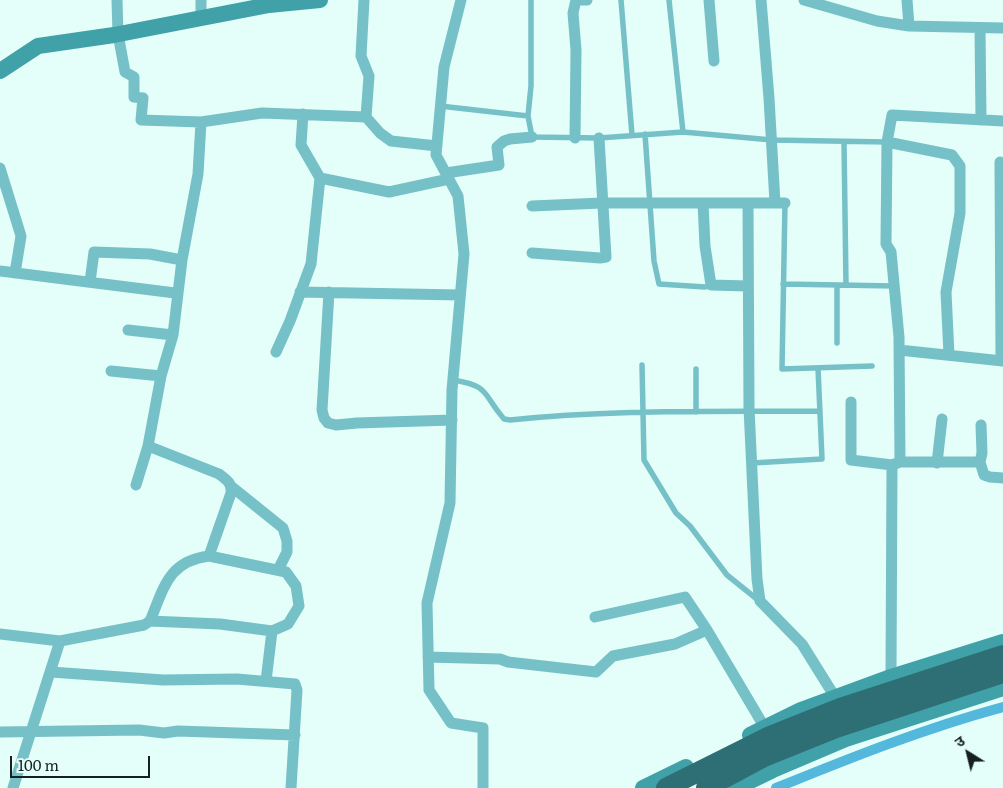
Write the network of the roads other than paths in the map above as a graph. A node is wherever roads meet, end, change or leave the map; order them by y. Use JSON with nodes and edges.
{"nodes":[{"id":1,"x":117,"y":0,"type":"edge"},
{"id":2,"x":200,"y":0,"type":"edge"},
{"id":3,"x":320,"y":0,"type":"edge"},
{"id":4,"x":325,"y":0,"type":"edge"},
{"id":5,"x":364,"y":0,"type":"edge"},
{"id":6,"x":461,"y":0,"type":"edge"},
{"id":7,"x":531,"y":0,"type":"edge"},
{"id":8,"x":587,"y":0,"type":"edge"},
{"id":9,"x":620,"y":0,"type":"edge"},
{"id":10,"x":669,"y":0,"type":"edge"},
{"id":11,"x":709,"y":0,"type":"edge"},
{"id":12,"x":761,"y":0,"type":"edge"},
{"id":13,"x":804,"y":0,"type":"edge"},
{"id":14,"x":907,"y":0,"type":"edge"},
{"id":15,"x":248,"y":4,"type":"edge"},
{"id":16,"x":841,"y":5,"type":"edge"},
{"id":17,"x":200,"y":17,"type":"junction"},
{"id":18,"x":909,"y":26,"type":"junction"},
{"id":19,"x":980,"y":28,"type":"junction"},
{"id":20,"x":1003,"y":28,"type":"edge"},
{"id":21,"x":118,"y":34,"type":"junction"},
{"id":22,"x":714,"y":61,"type":"dead end"},
{"id":23,"x":0,"y":71,"type":"edge"},
{"id":24,"x":440,"y":106,"type":"junction"},
{"id":25,"x":303,"y":114,"type":"junction"},
{"id":26,"x":528,"y":116,"type":"junction"},
{"id":27,"x":366,"y":118,"type":"junction"},
{"id":28,"x":981,"y":120,"type":"junction"},
{"id":29,"x":1003,"y":121,"type":"edge"},
{"id":30,"x":201,"y":122,"type":"junction"},
{"id":31,"x":683,"y":132,"type":"junction"},
{"id":32,"x":644,"y":134,"type":"junction"},
{"id":33,"x":632,"y":135,"type":"junction"},
{"id":34,"x":532,"y":137,"type":"junction"},
{"id":35,"x":575,"y":138,"type":"junction"},
{"id":36,"x":599,"y":138,"type":"junction"},
{"id":37,"x":772,"y":140,"type":"junction"},
{"id":38,"x":844,"y":142,"type":"junction"},
{"id":39,"x":887,"y":142,"type":"junction"},
{"id":40,"x":436,"y":146,"type":"junction"},
{"id":41,"x":1000,"y":162,"type":"dead end"},
{"id":42,"x":0,"y":168,"type":"edge"},
{"id":43,"x":447,"y":176,"type":"junction"},
{"id":44,"x":320,"y":178,"type":"junction"},
{"id":45,"x":703,"y":203,"type":"junction"},
{"id":46,"x":748,"y":203,"type":"junction"},
{"id":47,"x":780,"y":203,"type":"junction"},
{"id":48,"x":602,"y":204,"type":"junction"},
{"id":49,"x":650,"y":204,"type":"junction"},
{"id":50,"x":532,"y":206,"type":"dead end"},
{"id":51,"x":532,"y":253,"type":"dead end"},
{"id":52,"x":182,"y":260,"type":"junction"},
{"id":53,"x":0,"y":271,"type":"edge"},
{"id":54,"x":15,"y":273,"type":"junction"},
{"id":55,"x":90,"y":282,"type":"junction"},
{"id":56,"x":783,"y":284,"type":"junction"},
{"id":57,"x":1001,"y":284,"type":"edge"},
{"id":58,"x":711,"y":285,"type":"junction"},
{"id":59,"x":837,"y":285,"type":"junction"},
{"id":60,"x":846,"y":285,"type":"junction"},
{"id":61,"x":748,"y":286,"type":"junction"},
{"id":62,"x":894,"y":286,"type":"junction"},
{"id":63,"x":176,"y":292,"type":"dead end"},
{"id":64,"x":300,"y":292,"type":"junction"},
{"id":65,"x":329,"y":292,"type":"junction"},
{"id":66,"x":460,"y":295,"type":"junction"},
{"id":67,"x":128,"y":330,"type":"dead end"},
{"id":68,"x":173,"y":335,"type":"junction"},
{"id":69,"x":837,"y":343,"type":"dead end"},
{"id":70,"x":899,"y":350,"type":"junction"},
{"id":71,"x":276,"y":352,"type":"dead end"},
{"id":72,"x":949,"y":355,"type":"junction"},
{"id":73,"x":1002,"y":361,"type":"edge"},
{"id":74,"x":642,"y":364,"type":"dead end"},
{"id":75,"x":872,"y":366,"type":"dead end"},
{"id":76,"x":696,"y":368,"type":"dead end"},
{"id":77,"x":818,"y":368,"type":"junction"},
{"id":78,"x":110,"y":371,"type":"dead end"},
{"id":79,"x":161,"y":376,"type":"junction"},
{"id":80,"x":453,"y":380,"type":"junction"},
{"id":81,"x":851,"y":402,"type":"dead end"},
{"id":82,"x":820,"y":410,"type":"junction"},
{"id":83,"x":749,"y":411,"type":"junction"},
{"id":84,"x":696,"y":412,"type":"junction"},
{"id":85,"x":643,"y":413,"type":"junction"},
{"id":86,"x":942,"y":419,"type":"dead end"},
{"id":87,"x":452,"y":420,"type":"junction"},
{"id":88,"x":981,"y":425,"type":"dead end"},
{"id":89,"x":148,"y":446,"type":"junction"},
{"id":90,"x":980,"y":462,"type":"junction"},
{"id":91,"x":752,"y":463,"type":"junction"},
{"id":92,"x":896,"y":463,"type":"junction"},
{"id":93,"x":937,"y":463,"type":"junction"},
{"id":94,"x":1003,"y":478,"type":"edge"},
{"id":95,"x":136,"y":485,"type":"dead end"},
{"id":96,"x":232,"y":487,"type":"junction"},
{"id":97,"x":209,"y":556,"type":"junction"},
{"id":98,"x":278,"y":570,"type":"junction"},
{"id":99,"x":760,"y":601,"type":"junction"},
{"id":100,"x":595,"y":617,"type":"dead end"},
{"id":101,"x":150,"y":621,"type":"junction"},
{"id":102,"x":707,"y":630,"type":"junction"},
{"id":103,"x":272,"y":631,"type":"junction"},
{"id":104,"x":0,"y":634,"type":"edge"},
{"id":105,"x":60,"y":641,"type":"junction"},
{"id":106,"x":1003,"y":642,"type":"edge"},
{"id":107,"x":1003,"y":654,"type":"edge"},
{"id":108,"x":428,"y":657,"type":"junction"},
{"id":109,"x":51,"y":672,"type":"junction"},
{"id":110,"x":1003,"y":673,"type":"edge"},
{"id":111,"x":891,"y":677,"type":"junction"},
{"id":112,"x":266,"y":681,"type":"junction"},
{"id":113,"x":1003,"y":688,"type":"edge"},
{"id":114,"x":834,"y":698,"type":"junction"},
{"id":115,"x":765,"y":728,"type":"junction"},
{"id":116,"x":0,"y":732,"type":"edge"},
{"id":117,"x":31,"y":732,"type":"junction"},
{"id":118,"x":295,"y":735,"type":"junction"},
{"id":119,"x":13,"y":788,"type":"edge"},
{"id":120,"x":292,"y":788,"type":"edge"},
{"id":121,"x":483,"y":788,"type":"edge"},
{"id":122,"x":643,"y":788,"type":"edge"},
{"id":123,"x":666,"y":788,"type":"edge"},
{"id":124,"x":706,"y":788,"type":"edge"},
{"id":125,"x":736,"y":788,"type":"edge"}],
"edges":[{"from":1,"to":21,"type":"street"},
{"from":2,"to":17,"type":"street"},
{"from":3,"to":4,"type":"street"},
{"from":3,"to":15,"type":"street"},
{"from":5,"to":27,"type":"street"},
{"from":6,"to":24,"type":"street"},
{"from":7,"to":26,"type":"lane"},
{"from":8,"to":35,"type":"street"},
{"from":9,"to":33,"type":"lane"},
{"from":10,"to":31,"type":"lane"},
{"from":11,"to":22,"type":"street"},
{"from":12,"to":37,"type":"street"},
{"from":13,"to":16,"type":"street"},
{"from":14,"to":18,"type":"street"},
{"from":15,"to":17,"type":"street"},
{"from":16,"to":18,"type":"street"},
{"from":17,"to":21,"type":"street"},
{"from":18,"to":19,"type":"street"},
{"from":19,"to":20,"type":"street"},
{"from":19,"to":28,"type":"street"},
{"from":21,"to":23,"type":"street"},
{"from":21,"to":30,"type":"street"},
{"from":24,"to":26,"type":"lane"},
{"from":24,"to":40,"type":"street"},
{"from":25,"to":27,"type":"street"},
{"from":25,"to":30,"type":"street"},
{"from":25,"to":44,"type":"street"},
{"from":26,"to":34,"type":"lane"},
{"from":27,"to":40,"type":"street"},
{"from":28,"to":29,"type":"street"},
{"from":28,"to":39,"type":"street"},
{"from":30,"to":52,"type":"street"},
{"from":31,"to":32,"type":"lane"},
{"from":31,"to":37,"type":"lane"},
{"from":32,"to":33,"type":"lane"},
{"from":32,"to":49,"type":"lane"},
{"from":33,"to":36,"type":"lane"},
{"from":34,"to":35,"type":"lane"},
{"from":34,"to":43,"type":"street"},
{"from":35,"to":36,"type":"lane"},
{"from":36,"to":48,"type":"street"},
{"from":37,"to":38,"type":"lane"},
{"from":37,"to":47,"type":"street"},
{"from":38,"to":39,"type":"lane"},
{"from":38,"to":60,"type":"lane"},
{"from":39,"to":62,"type":"street"},
{"from":39,"to":72,"type":"street"},
{"from":40,"to":43,"type":"street"},
{"from":41,"to":57,"type":"street"},
{"from":42,"to":54,"type":"street"},
{"from":43,"to":44,"type":"street"},
{"from":43,"to":66,"type":"street"},
{"from":44,"to":64,"type":"street"},
{"from":45,"to":46,"type":"street"},
{"from":45,"to":49,"type":"street"},
{"from":45,"to":58,"type":"street"},
{"from":46,"to":47,"type":"street"},
{"from":46,"to":61,"type":"street"},
{"from":47,"to":56,"type":"lane"},
{"from":48,"to":49,"type":"street"},
{"from":48,"to":50,"type":"street"},
{"from":48,"to":51,"type":"street"},
{"from":49,"to":58,"type":"lane"},
{"from":52,"to":55,"type":"street"},
{"from":52,"to":68,"type":"street"},
{"from":53,"to":54,"type":"street"},
{"from":54,"to":55,"type":"street"},
{"from":55,"to":63,"type":"street"},
{"from":56,"to":59,"type":"lane"},
{"from":56,"to":77,"type":"lane"},
{"from":57,"to":73,"type":"street"},
{"from":58,"to":61,"type":"street"},
{"from":59,"to":60,"type":"lane"},
{"from":59,"to":69,"type":"lane"},
{"from":60,"to":62,"type":"lane"},
{"from":61,"to":83,"type":"street"},
{"from":62,"to":70,"type":"street"},
{"from":64,"to":65,"type":"street"},
{"from":64,"to":71,"type":"street"},
{"from":65,"to":66,"type":"street"},
{"from":65,"to":87,"type":"street"},
{"from":66,"to":80,"type":"street"},
{"from":67,"to":68,"type":"street"},
{"from":68,"to":79,"type":"street"},
{"from":70,"to":72,"type":"street"},
{"from":70,"to":92,"type":"street"},
{"from":72,"to":73,"type":"street"},
{"from":74,"to":85,"type":"lane"},
{"from":75,"to":77,"type":"lane"},
{"from":76,"to":84,"type":"lane"},
{"from":77,"to":82,"type":"lane"},
{"from":78,"to":79,"type":"street"},
{"from":79,"to":89,"type":"street"},
{"from":80,"to":85,"type":"lane"},
{"from":80,"to":87,"type":"street"},
{"from":81,"to":92,"type":"street"},
{"from":82,"to":83,"type":"lane"},
{"from":82,"to":91,"type":"lane"},
{"from":83,"to":84,"type":"lane"},
{"from":83,"to":91,"type":"street"},
{"from":84,"to":85,"type":"lane"},
{"from":85,"to":99,"type":"lane"},
{"from":86,"to":93,"type":"street"},
{"from":87,"to":108,"type":"street"},
{"from":88,"to":90,"type":"street"},
{"from":89,"to":95,"type":"street"},
{"from":89,"to":96,"type":"street"},
{"from":90,"to":93,"type":"street"},
{"from":90,"to":94,"type":"street"},
{"from":91,"to":99,"type":"street"},
{"from":92,"to":93,"type":"street"},
{"from":92,"to":111,"type":"street"},
{"from":96,"to":97,"type":"street"},
{"from":96,"to":98,"type":"street"},
{"from":97,"to":98,"type":"street"},
{"from":97,"to":101,"type":"street"},
{"from":98,"to":103,"type":"street"},
{"from":99,"to":114,"type":"street"},
{"from":100,"to":102,"type":"street"},
{"from":101,"to":103,"type":"street"},
{"from":101,"to":105,"type":"street"},
{"from":102,"to":108,"type":"street"},
{"from":102,"to":115,"type":"street"},
{"from":103,"to":112,"type":"street"},
{"from":104,"to":105,"type":"street"},
{"from":105,"to":109,"type":"street"},
{"from":106,"to":111,"type":"street"},
{"from":107,"to":123,"type":"highway"},
{"from":108,"to":121,"type":"street"},
{"from":109,"to":112,"type":"street"},
{"from":109,"to":117,"type":"street"},
{"from":110,"to":124,"type":"highway"},
{"from":111,"to":114,"type":"street"},
{"from":112,"to":118,"type":"street"},
{"from":113,"to":125,"type":"street"},
{"from":114,"to":115,"type":"street"},
{"from":115,"to":122,"type":"street"},
{"from":116,"to":117,"type":"street"},
{"from":117,"to":118,"type":"street"},
{"from":117,"to":119,"type":"street"},
{"from":118,"to":120,"type":"street"}]}
